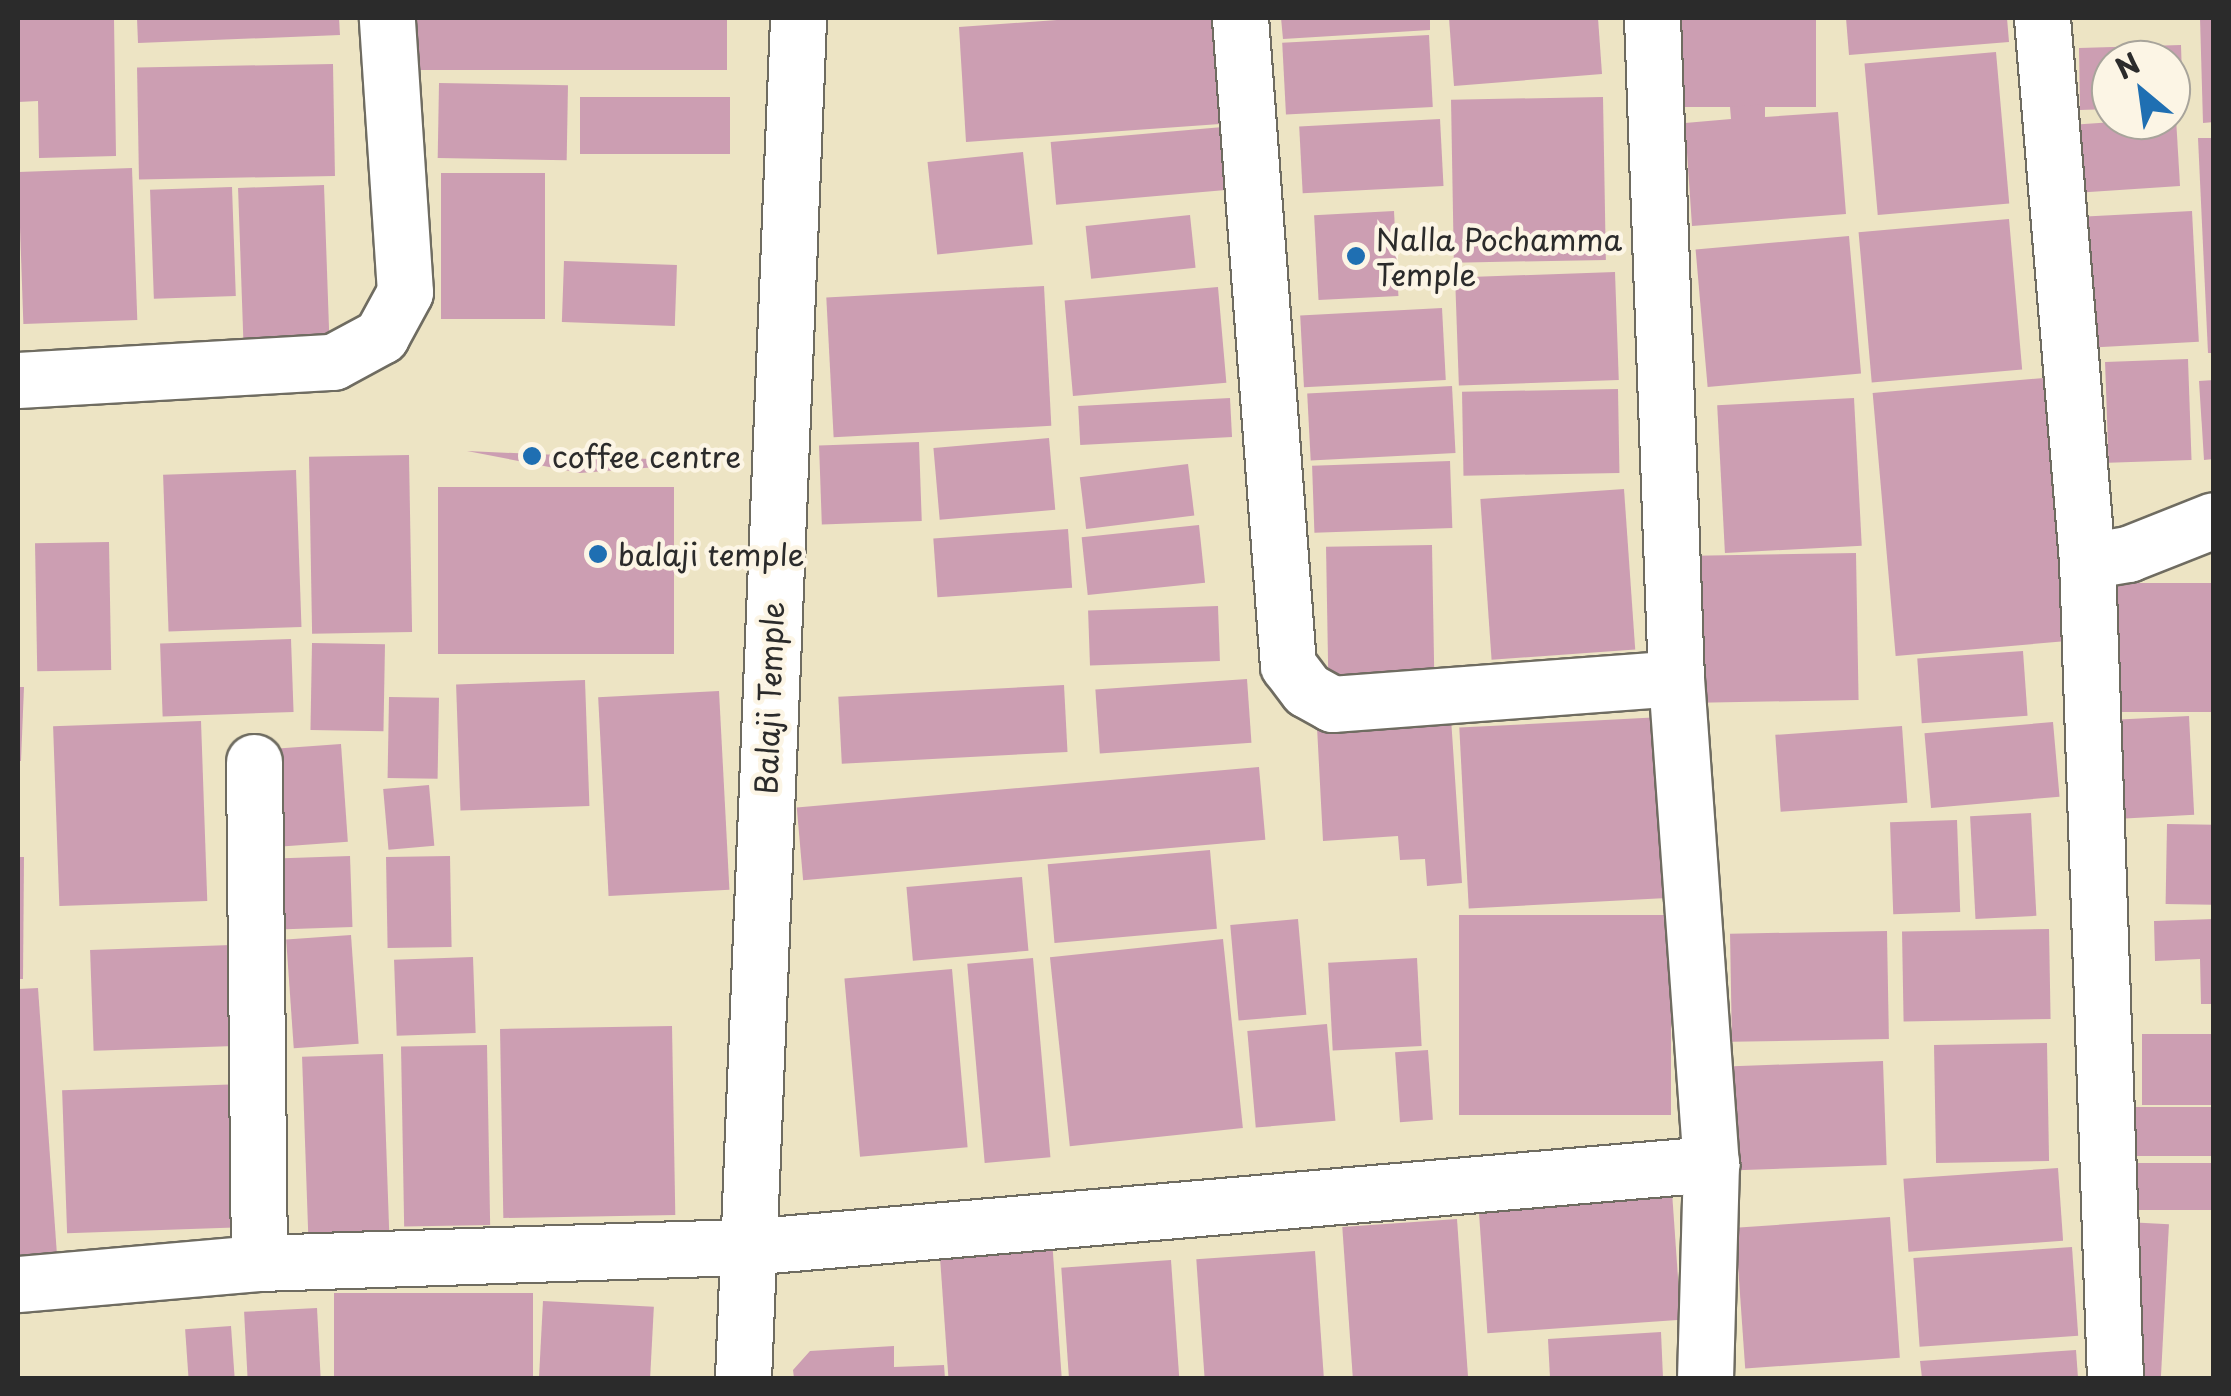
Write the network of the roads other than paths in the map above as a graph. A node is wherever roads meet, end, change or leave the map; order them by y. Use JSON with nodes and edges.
{"nodes":[{"id":1,"x":387,"y":18,"type":"edge"},
{"id":2,"x":798,"y":18,"type":"edge"},
{"id":3,"x":1240,"y":18,"type":"edge"},
{"id":4,"x":1652,"y":18,"type":"edge"},
{"id":5,"x":2042,"y":18,"type":"edge"},
{"id":6,"x":18,"y":380,"type":"edge"},
{"id":7,"x":2214,"y":520,"type":"edge"},
{"id":8,"x":2087,"y":561,"type":"junction"},
{"id":9,"x":1676,"y":678,"type":"junction"},
{"id":10,"x":254,"y":762,"type":"dead end"},
{"id":11,"x":1710,"y":1164,"type":"junction"},
{"id":12,"x":746,"y":1247,"type":"junction"},
{"id":13,"x":259,"y":1264,"type":"junction"},
{"id":14,"x":18,"y":1284,"type":"edge"},
{"id":15,"x":743,"y":1378,"type":"edge"},
{"id":16,"x":1705,"y":1378,"type":"edge"},
{"id":17,"x":2114,"y":1378,"type":"edge"}],
"edges":[{"from":1,"to":6,"type":"street"},
{"from":2,"to":12,"type":"street","name":"Balaji Temple"},
{"from":3,"to":9,"type":"street"},
{"from":4,"to":9,"type":"street"},
{"from":5,"to":8,"type":"street"},
{"from":7,"to":8,"type":"street"},
{"from":8,"to":17,"type":"street"},
{"from":9,"to":11,"type":"street"},
{"from":10,"to":13,"type":"street"},
{"from":11,"to":12,"type":"street"},
{"from":11,"to":16,"type":"street"},
{"from":12,"to":13,"type":"street"},
{"from":12,"to":15,"type":"street","name":"Balaji Temple"},
{"from":13,"to":14,"type":"street"}]}
